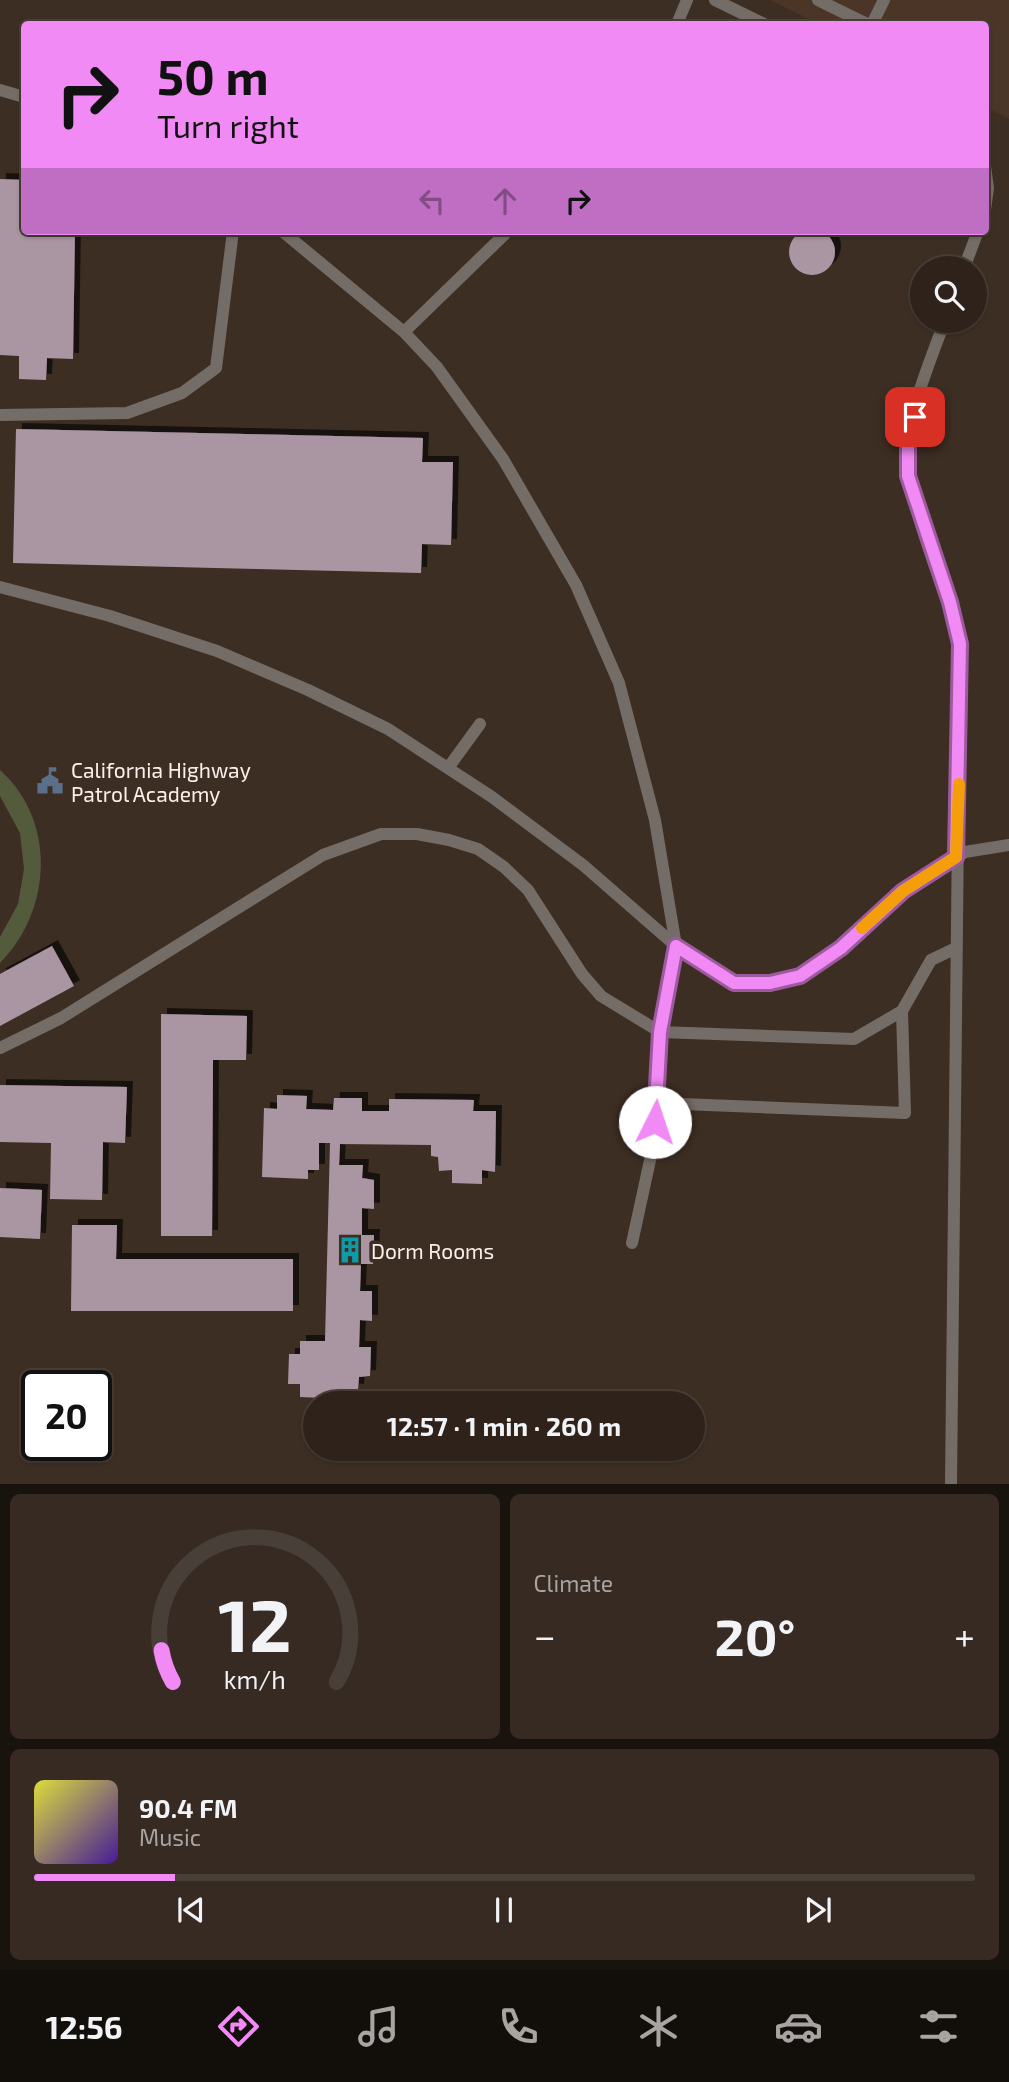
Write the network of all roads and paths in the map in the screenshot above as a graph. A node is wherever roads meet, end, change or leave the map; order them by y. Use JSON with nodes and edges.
{"nodes":[{"id":1,"x":687,"y":0,"type":"edge"},
{"id":2,"x":715,"y":0,"type":"edge"},
{"id":3,"x":818,"y":0,"type":"edge"},
{"id":4,"x":884,"y":0,"type":"edge"},
{"id":5,"x":678,"y":21,"type":"edge"},
{"id":6,"x":758,"y":21,"type":"edge"},
{"id":7,"x":863,"y":21,"type":"edge"},
{"id":8,"x":871,"y":21,"type":"edge"},
{"id":9,"x":0,"y":90,"type":"edge"},
{"id":10,"x":21,"y":96,"type":"edge"},
{"id":11,"x":233,"y":235,"type":"edge"},
{"id":12,"x":287,"y":235,"type":"edge"},
{"id":13,"x":504,"y":235,"type":"edge"},
{"id":14,"x":976,"y":235,"type":"edge"},
{"id":15,"x":969,"y":256,"type":"edge"},
{"id":16,"x":404,"y":332,"type":"junction"},
{"id":17,"x":941,"y":333,"type":"edge"},
{"id":18,"x":0,"y":415,"type":"edge"},
{"id":19,"x":0,"y":587,"type":"edge"},
{"id":20,"x":480,"y":724,"type":"dead end"},
{"id":21,"x":448,"y":768,"type":"junction"},
{"id":22,"x":1009,"y":845,"type":"edge"},
{"id":23,"x":956,"y":857,"type":"junction"},
{"id":24,"x":676,"y":946,"type":"junction"},
{"id":25,"x":956,"y":948,"type":"junction"},
{"id":26,"x":902,"y":1011,"type":"junction"},
{"id":27,"x":660,"y":1032,"type":"junction"},
{"id":28,"x":0,"y":1048,"type":"edge"},
{"id":29,"x":656,"y":1103,"type":"junction"},
{"id":30,"x":632,"y":1243,"type":"dead end"},
{"id":31,"x":951,"y":1483,"type":"edge"}],
"edges":[{"from":1,"to":5,"type":"lane"},
{"from":2,"to":6,"type":"lane"},
{"from":3,"to":7,"type":"lane"},
{"from":4,"to":8,"type":"lane"},
{"from":9,"to":10,"type":"lane"},
{"from":11,"to":18,"type":"lane"},
{"from":12,"to":16,"type":"lane"},
{"from":13,"to":16,"type":"lane"},
{"from":14,"to":15,"type":"lane"},
{"from":16,"to":24,"type":"lane"},
{"from":17,"to":23,"type":"lane"},
{"from":19,"to":21,"type":"lane"},
{"from":20,"to":21,"type":"lane"},
{"from":21,"to":24,"type":"lane"},
{"from":22,"to":23,"type":"lane"},
{"from":23,"to":24,"type":"lane"},
{"from":23,"to":25,"type":"lane"},
{"from":24,"to":27,"type":"lane"},
{"from":25,"to":26,"type":"lane"},
{"from":25,"to":31,"type":"lane"},
{"from":26,"to":27,"type":"lane"},
{"from":26,"to":29,"type":"lane"},
{"from":27,"to":28,"type":"lane"},
{"from":27,"to":29,"type":"lane"},
{"from":29,"to":30,"type":"lane"}]}
